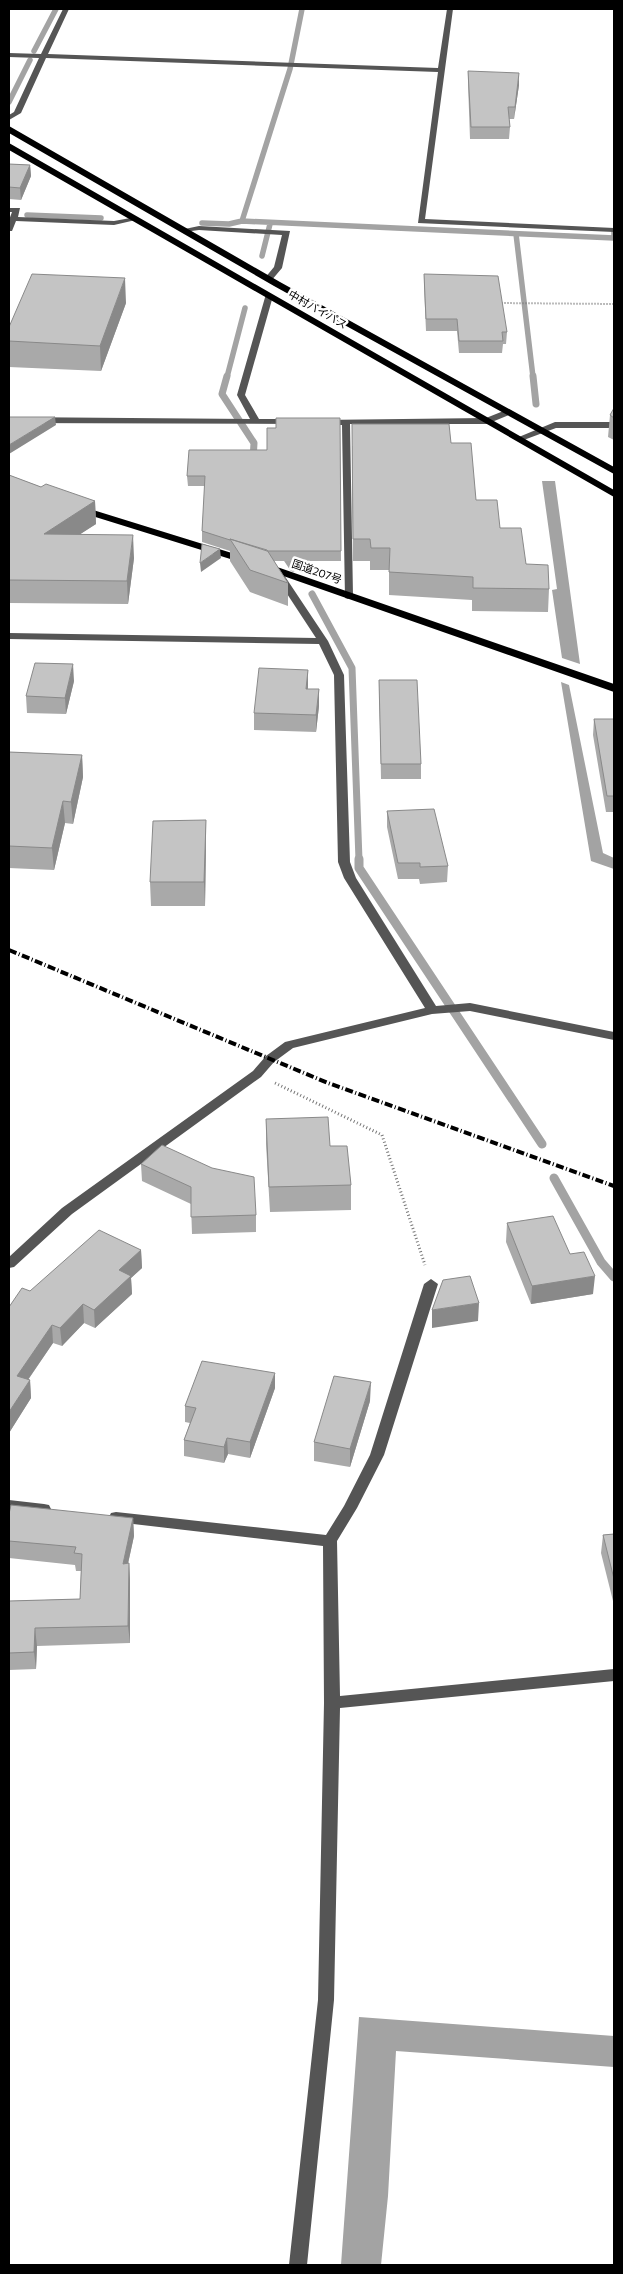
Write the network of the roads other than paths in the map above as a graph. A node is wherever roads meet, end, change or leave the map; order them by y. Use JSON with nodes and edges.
{"nodes":[{"id":1,"x":66,"y":9,"type":"edge"},
{"id":2,"x":450,"y":9,"type":"edge"},
{"id":3,"x":9,"y":55,"type":"edge"},
{"id":4,"x":43,"y":56,"type":"junction"},
{"id":5,"x":442,"y":70,"type":"junction"},
{"id":6,"x":9,"y":118,"type":"edge"},
{"id":7,"x":9,"y":129,"type":"edge"},
{"id":8,"x":11,"y":150,"type":"edge"},
{"id":9,"x":9,"y":210,"type":"edge"},
{"id":10,"x":13,"y":219,"type":"junction"},
{"id":11,"x":136,"y":220,"type":"junction"},
{"id":12,"x":9,"y":229,"type":"edge"},
{"id":13,"x":610,"y":229,"type":"edge"},
{"id":14,"x":184,"y":230,"type":"junction"},
{"id":15,"x":268,"y":278,"type":"junction"},
{"id":16,"x":269,"y":296,"type":"junction"},
{"id":17,"x":506,"y":413,"type":"junction"},
{"id":18,"x":9,"y":420,"type":"edge"},
{"id":19,"x":487,"y":421,"type":"junction"},
{"id":20,"x":251,"y":422,"type":"junction"},
{"id":21,"x":306,"y":422,"type":"edge"},
{"id":22,"x":316,"y":422,"type":"edge"},
{"id":23,"x":346,"y":422,"type":"junction"},
{"id":24,"x":614,"y":424,"type":"edge"},
{"id":25,"x":539,"y":430,"type":"junction"},
{"id":26,"x":518,"y":439,"type":"junction"},
{"id":27,"x":614,"y":472,"type":"edge"},
{"id":28,"x":614,"y":494,"type":"edge"},
{"id":29,"x":66,"y":505,"type":"edge"},
{"id":30,"x":276,"y":570,"type":"junction"},
{"id":31,"x":348,"y":596,"type":"junction"},
{"id":32,"x":9,"y":636,"type":"edge"},
{"id":33,"x":323,"y":641,"type":"junction"},
{"id":34,"x":614,"y":688,"type":"edge"},
{"id":35,"x":437,"y":1009,"type":"junction"},
{"id":36,"x":614,"y":1036,"type":"edge"},
{"id":37,"x":9,"y":1264,"type":"edge"},
{"id":38,"x":431,"y":1284,"type":"road end"},
{"id":39,"x":9,"y":1505,"type":"edge"},
{"id":40,"x":58,"y":1510,"type":"edge"},
{"id":41,"x":97,"y":1515,"type":"edge"},
{"id":42,"x":330,"y":1541,"type":"junction"},
{"id":43,"x":614,"y":1674,"type":"edge"},
{"id":44,"x":332,"y":1703,"type":"junction"},
{"id":45,"x":298,"y":2265,"type":"edge"}],
"edges":[{"from":1,"to":4,"type":"street"},
{"from":2,"to":5,"type":"street"},
{"from":3,"to":4,"type":"street"},
{"from":4,"to":5,"type":"street"},
{"from":4,"to":6,"type":"street"},
{"from":5,"to":13,"type":"street"},
{"from":7,"to":14,"type":"highway","name":"中村バイパス"},
{"from":8,"to":11,"type":"highway","name":"中村バイパス"},
{"from":9,"to":10,"type":"street"},
{"from":10,"to":11,"type":"street"},
{"from":10,"to":12,"type":"street"},
{"from":11,"to":16,"type":"highway","name":"中村バイパス"},
{"from":14,"to":15,"type":"highway","name":"中村バイパス"},
{"from":14,"to":15,"type":"street"},
{"from":15,"to":17,"type":"highway","name":"中村バイパス"},
{"from":16,"to":19,"type":"highway","name":"中村バイパス"},
{"from":16,"to":20,"type":"street"},
{"from":17,"to":19,"type":"street"},
{"from":17,"to":25,"type":"highway","name":"中村バイパス"},
{"from":18,"to":20,"type":"street"},
{"from":19,"to":23,"type":"street"},
{"from":19,"to":26,"type":"highway","name":"中村バイパス"},
{"from":20,"to":21,"type":"street"},
{"from":22,"to":23,"type":"street"},
{"from":23,"to":31,"type":"street"},
{"from":24,"to":25,"type":"street"},
{"from":25,"to":26,"type":"street"},
{"from":25,"to":27,"type":"highway","name":"中村バイパス"},
{"from":26,"to":28,"type":"highway","name":"中村バイパス"},
{"from":29,"to":30,"type":"highway","name":"国道207号"},
{"from":30,"to":31,"type":"highway","name":"国道207号"},
{"from":30,"to":33,"type":"street"},
{"from":31,"to":34,"type":"highway","name":"国道207号"},
{"from":32,"to":33,"type":"street"},
{"from":33,"to":35,"type":"street"},
{"from":35,"to":36,"type":"street"},
{"from":35,"to":37,"type":"street"},
{"from":38,"to":42,"type":"street"},
{"from":39,"to":40,"type":"street"},
{"from":41,"to":42,"type":"street"},
{"from":42,"to":44,"type":"street"},
{"from":43,"to":44,"type":"street"},
{"from":44,"to":45,"type":"street"}]}
